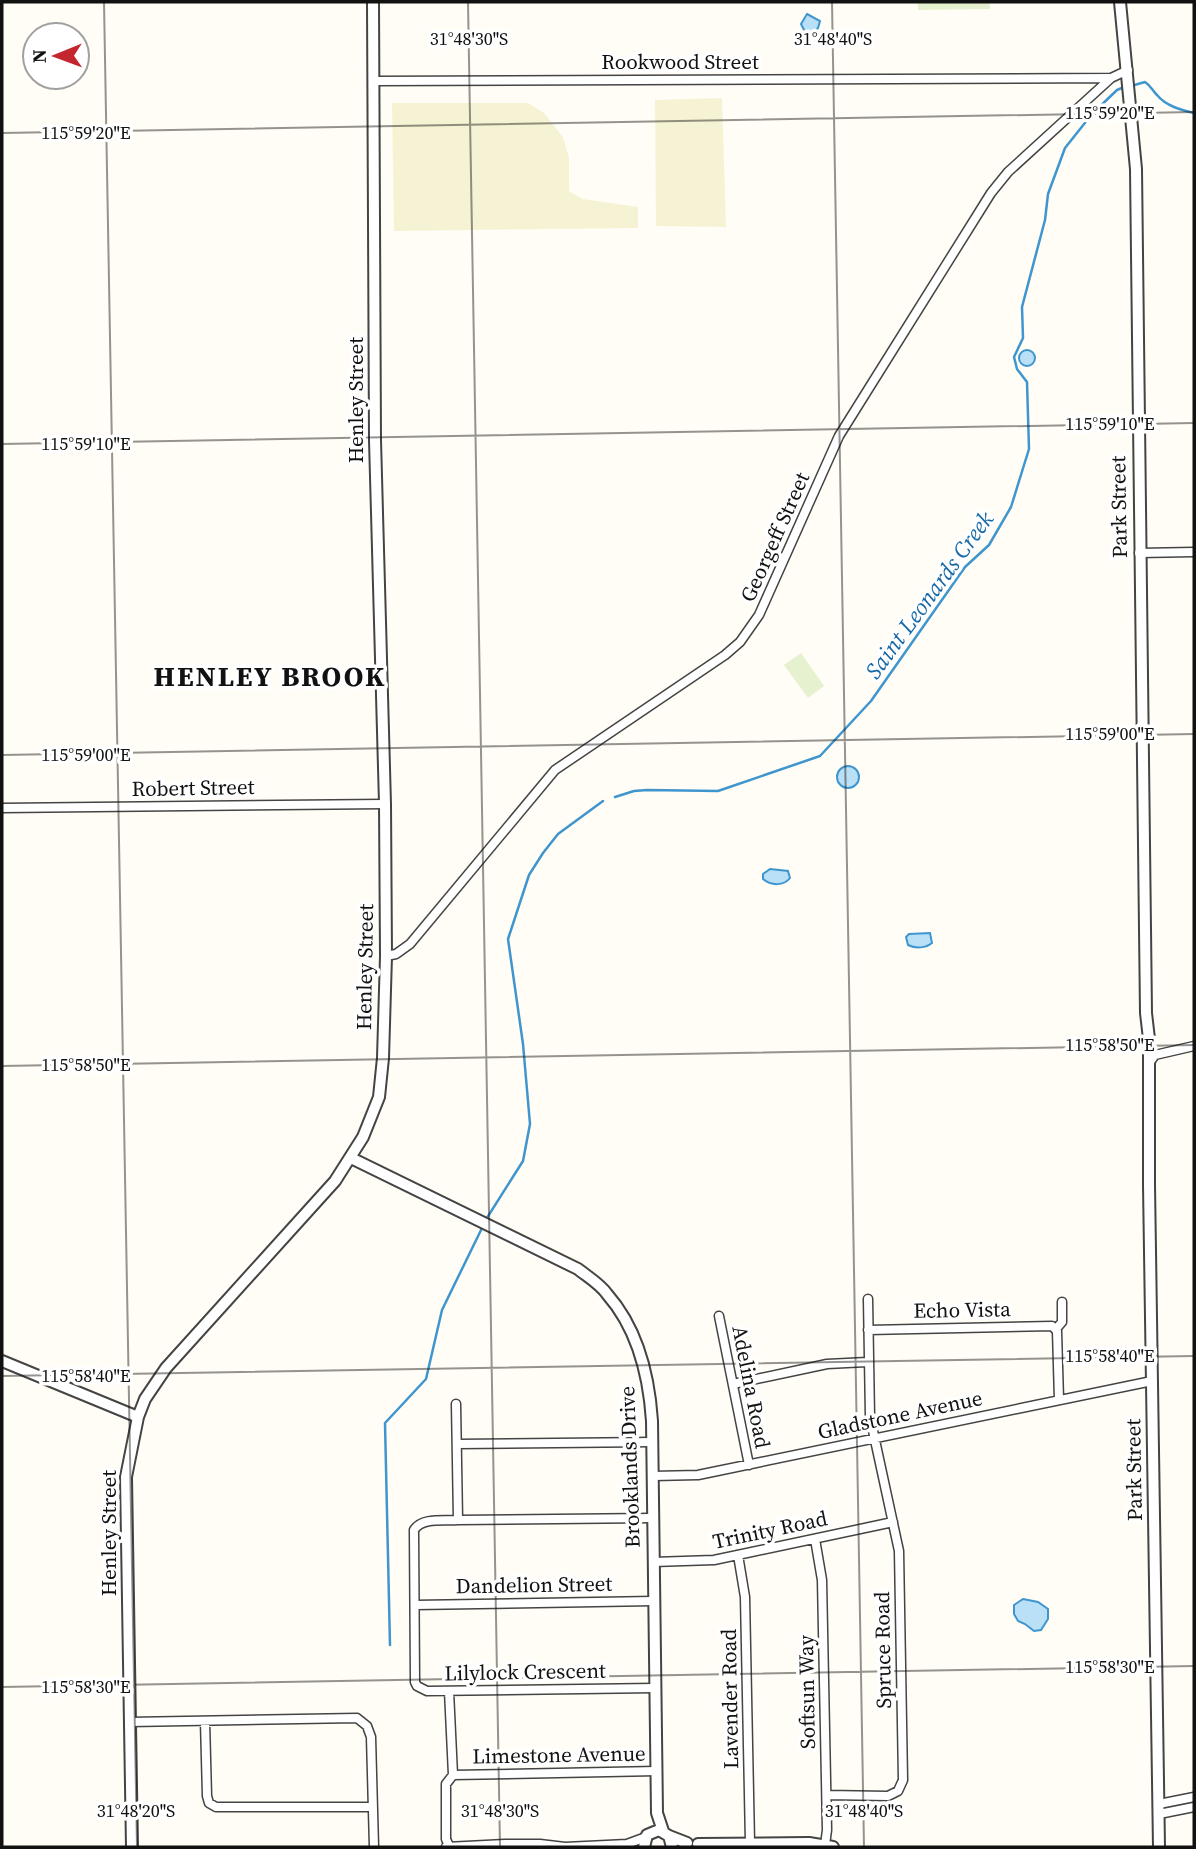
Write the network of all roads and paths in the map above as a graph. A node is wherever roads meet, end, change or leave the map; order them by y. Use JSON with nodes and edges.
{"nodes":[{"id":1,"x":373,"y":2,"type":"edge"},
{"id":2,"x":1120,"y":2,"type":"edge"},
{"id":3,"x":1128,"y":70,"type":"junction"},
{"id":4,"x":1111,"y":78,"type":"junction"},
{"id":5,"x":375,"y":81,"type":"junction"},
{"id":6,"x":1194,"y":552,"type":"edge"},
{"id":7,"x":1139,"y":553,"type":"junction"},
{"id":8,"x":385,"y":804,"type":"junction"},
{"id":9,"x":2,"y":808,"type":"edge"},
{"id":10,"x":386,"y":956,"type":"junction"},
{"id":11,"x":1146,"y":1013,"type":"junction"},
{"id":12,"x":1194,"y":1046,"type":"edge"},
{"id":13,"x":1150,"y":1062,"type":"junction"},
{"id":14,"x":1147,"y":1093,"type":"junction"},
{"id":15,"x":351,"y":1158,"type":"junction"},
{"id":16,"x":868,"y":1299,"type":"dead end"},
{"id":17,"x":1062,"y":1302,"type":"dead end"},
{"id":18,"x":719,"y":1316,"type":"dead end"},
{"id":19,"x":1056,"y":1329,"type":"junction"},
{"id":20,"x":868,"y":1330,"type":"junction"},
{"id":21,"x":2,"y":1361,"type":"edge"},
{"id":22,"x":867,"y":1362,"type":"junction"},
{"id":23,"x":1152,"y":1381,"type":"junction"},
{"id":24,"x":733,"y":1384,"type":"junction"},
{"id":25,"x":1059,"y":1400,"type":"junction"},
{"id":26,"x":456,"y":1404,"type":"dead end"},
{"id":27,"x":138,"y":1418,"type":"junction"},
{"id":28,"x":874,"y":1438,"type":"junction"},
{"id":29,"x":652,"y":1442,"type":"junction"},
{"id":30,"x":457,"y":1444,"type":"junction"},
{"id":31,"x":749,"y":1465,"type":"junction"},
{"id":32,"x":653,"y":1476,"type":"junction"},
{"id":33,"x":652,"y":1518,"type":"junction"},
{"id":34,"x":458,"y":1520,"type":"junction"},
{"id":35,"x":893,"y":1521,"type":"junction"},
{"id":36,"x":815,"y":1539,"type":"junction"},
{"id":37,"x":738,"y":1555,"type":"junction"},
{"id":38,"x":653,"y":1562,"type":"junction"},
{"id":39,"x":654,"y":1601,"type":"junction"},
{"id":40,"x":415,"y":1605,"type":"junction"},
{"id":41,"x":655,"y":1688,"type":"junction"},
{"id":42,"x":450,"y":1691,"type":"junction"},
{"id":43,"x":205,"y":1721,"type":"junction"},
{"id":44,"x":130,"y":1722,"type":"junction"},
{"id":45,"x":657,"y":1771,"type":"junction"},
{"id":46,"x":453,"y":1774,"type":"junction"},
{"id":47,"x":827,"y":1796,"type":"junction"},
{"id":48,"x":1194,"y":1797,"type":"edge"},
{"id":49,"x":373,"y":1807,"type":"junction"},
{"id":50,"x":1194,"y":1807,"type":"edge"},
{"id":51,"x":1159,"y":1809,"type":"junction"},
{"id":52,"x":658,"y":1839,"type":"edge"},
{"id":53,"x":750,"y":1843,"type":"junction"},
{"id":54,"x":688,"y":1845,"type":"edge"},
{"id":55,"x":783,"y":1845,"type":"edge"},
{"id":56,"x":487,"y":1846,"type":"edge"},
{"id":57,"x":631,"y":1846,"type":"edge"},
{"id":58,"x":829,"y":1846,"type":"edge"},
{"id":59,"x":132,"y":1847,"type":"edge"},
{"id":60,"x":374,"y":1847,"type":"edge"},
{"id":61,"x":447,"y":1847,"type":"edge"},
{"id":62,"x":1160,"y":1847,"type":"edge"}],
"edges":[{"from":1,"to":5,"type":"street","name":"Henley Street"},
{"from":2,"to":3,"type":"street","name":"Park Street"},
{"from":3,"to":4,"type":"street","name":"Georgeff Street"},
{"from":3,"to":7,"type":"street","name":"Park Street"},
{"from":4,"to":5,"type":"street","name":"Rookwood Street"},
{"from":4,"to":10,"type":"street","name":"Georgeff Street"},
{"from":5,"to":8,"type":"street","name":"Henley Street"},
{"from":6,"to":7,"type":"street"},
{"from":7,"to":11,"type":"street","name":"Park Street"},
{"from":8,"to":9,"type":"street","name":"Robert Street"},
{"from":8,"to":10,"type":"street","name":"Henley Street"},
{"from":10,"to":15,"type":"street","name":"Henley Street"},
{"from":11,"to":13,"type":"street","name":"Park Street"},
{"from":11,"to":14,"type":"street","name":"Park Street"},
{"from":12,"to":13,"type":"street"},
{"from":13,"to":14,"type":"street","name":"Park Street"},
{"from":14,"to":23,"type":"street","name":"Park Street"},
{"from":15,"to":27,"type":"street","name":"Henley Street"},
{"from":15,"to":29,"type":"street","name":"Brooklands Drive"},
{"from":16,"to":20,"type":"street","name":"Spruce Road"},
{"from":17,"to":19,"type":"street"},
{"from":18,"to":24,"type":"street","name":"Adelina Road"},
{"from":19,"to":20,"type":"street","name":"Echo Vista"},
{"from":19,"to":25,"type":"street"},
{"from":20,"to":22,"type":"street","name":"Spruce Road"},
{"from":21,"to":27,"type":"street"},
{"from":22,"to":24,"type":"street"},
{"from":22,"to":28,"type":"street","name":"Spruce Road"},
{"from":23,"to":25,"type":"street","name":"Gladstone Avenue"},
{"from":23,"to":51,"type":"street","name":"Park Street"},
{"from":24,"to":31,"type":"street","name":"Adelina Road"},
{"from":25,"to":28,"type":"street","name":"Gladstone Avenue"},
{"from":26,"to":30,"type":"street"},
{"from":27,"to":44,"type":"street","name":"Henley Street"},
{"from":28,"to":31,"type":"street","name":"Gladstone Avenue"},
{"from":28,"to":35,"type":"street","name":"Spruce Road"},
{"from":29,"to":30,"type":"street"},
{"from":29,"to":32,"type":"street","name":"Brooklands Drive"},
{"from":30,"to":34,"type":"street"},
{"from":31,"to":32,"type":"street","name":"Gladstone Avenue"},
{"from":32,"to":33,"type":"street","name":"Brooklands Drive"},
{"from":33,"to":34,"type":"street","name":"Lilylock Crescent"},
{"from":33,"to":38,"type":"street","name":"Brooklands Drive"},
{"from":34,"to":40,"type":"street","name":"Lilylock Crescent"},
{"from":35,"to":36,"type":"street","name":"Trinity Road"},
{"from":35,"to":47,"type":"street","name":"Spruce Road"},
{"from":36,"to":37,"type":"street","name":"Trinity Road"},
{"from":36,"to":47,"type":"street","name":"Softsun Way"},
{"from":37,"to":38,"type":"street","name":"Trinity Road"},
{"from":37,"to":53,"type":"street","name":"Lavender Road"},
{"from":38,"to":39,"type":"street","name":"Brooklands Drive"},
{"from":39,"to":40,"type":"street","name":"Dandelion Street"},
{"from":39,"to":41,"type":"street","name":"Brooklands Drive"},
{"from":40,"to":42,"type":"street","name":"Lilylock Crescent"},
{"from":41,"to":42,"type":"street","name":"Lilylock Crescent"},
{"from":41,"to":45,"type":"street","name":"Brooklands Drive"},
{"from":42,"to":46,"type":"street"},
{"from":43,"to":44,"type":"street"},
{"from":43,"to":49,"type":"street"},
{"from":43,"to":49,"type":"street"},
{"from":44,"to":59,"type":"street","name":"Henley Street"},
{"from":45,"to":46,"type":"street","name":"Limestone Avenue"},
{"from":45,"to":52,"type":"street","name":"Brooklands Drive"},
{"from":46,"to":61,"type":"street","name":"Limestone Avenue"},
{"from":47,"to":58,"type":"street","name":"Softsun Way"},
{"from":48,"to":51,"type":"street"},
{"from":49,"to":60,"type":"street"},
{"from":50,"to":51,"type":"street"},
{"from":51,"to":62,"type":"street","name":"Park Street"},
{"from":52,"to":54,"type":"street"},
{"from":52,"to":57,"type":"street"},
{"from":53,"to":54,"type":"street"},
{"from":53,"to":55,"type":"street"},
{"from":55,"to":58,"type":"street"},
{"from":56,"to":57,"type":"street"},
{"from":56,"to":61,"type":"street"}]}
